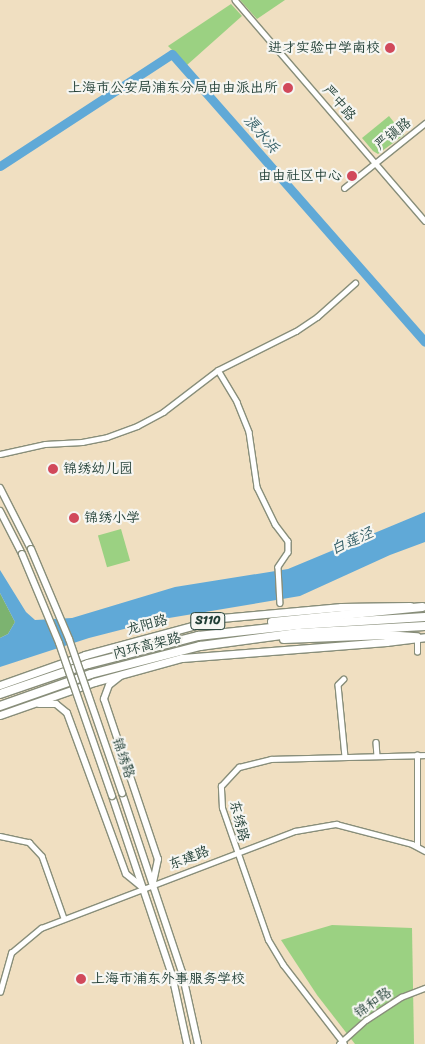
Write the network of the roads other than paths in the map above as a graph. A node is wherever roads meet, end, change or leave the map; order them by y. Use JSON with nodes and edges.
{"nodes":[{"id":1,"x":235,"y":0,"type":"edge"},
{"id":2,"x":425,"y":123,"type":"edge"},
{"id":3,"x":376,"y":162,"type":"junction"},
{"id":4,"x":344,"y":188,"type":"dead end"},
{"id":5,"x":425,"y":221,"type":"edge"},
{"id":6,"x":355,"y":283,"type":"dead end"},
{"id":7,"x":218,"y":370,"type":"junction"},
{"id":8,"x":0,"y":454,"type":"edge"},
{"id":9,"x":0,"y":488,"type":"edge"},
{"id":10,"x":0,"y":511,"type":"edge"},
{"id":11,"x":280,"y":603,"type":"dead end"},
{"id":12,"x":423,"y":607,"type":"edge"},
{"id":13,"x":422,"y":622,"type":"edge"},
{"id":14,"x":220,"y":633,"type":"junction"},
{"id":15,"x":421,"y":637,"type":"edge"},
{"id":16,"x":222,"y":642,"type":"junction"},
{"id":17,"x":417,"y":652,"type":"dead end"},
{"id":18,"x":128,"y":672,"type":"junction"},
{"id":19,"x":344,"y":679,"type":"dead end"},
{"id":20,"x":0,"y":685,"type":"edge"},
{"id":21,"x":0,"y":694,"type":"edge"},
{"id":22,"x":0,"y":706,"type":"edge"},
{"id":23,"x":0,"y":715,"type":"edge"},
{"id":24,"x":376,"y":742,"type":"dead end"},
{"id":25,"x":377,"y":755,"type":"junction"},
{"id":26,"x":417,"y":755,"type":"junction"},
{"id":27,"x":425,"y":755,"type":"edge"},
{"id":28,"x":346,"y":756,"type":"junction"},
{"id":29,"x":0,"y":836,"type":"edge"},
{"id":30,"x":417,"y":846,"type":"junction"},
{"id":31,"x":425,"y":851,"type":"edge"},
{"id":32,"x":236,"y":852,"type":"junction"},
{"id":33,"x":153,"y":884,"type":"junction"},
{"id":34,"x":143,"y":888,"type":"junction"},
{"id":35,"x":64,"y":918,"type":"junction"},
{"id":36,"x":425,"y":988,"type":"edge"},
{"id":37,"x":0,"y":992,"type":"edge"},
{"id":38,"x":342,"y":1043,"type":"edge"},
{"id":39,"x":187,"y":1044,"type":"edge"},
{"id":40,"x":198,"y":1044,"type":"edge"}],
"edges":[{"from":1,"to":3,"type":"street","name":"严中路"},
{"from":2,"to":3,"type":"street","name":"严镇路"},
{"from":3,"to":4,"type":"street","name":"严镇路"},
{"from":3,"to":5,"type":"street","name":"严中路"},
{"from":6,"to":7,"type":"street"},
{"from":7,"to":8,"type":"street"},
{"from":7,"to":11,"type":"street"},
{"from":9,"to":33,"type":"main road","name":"锦绣路","bridge":true},
{"from":10,"to":34,"type":"main road","name":"锦绣路","bridge":true},
{"from":12,"to":14,"type":"highway"},
{"from":12,"to":20,"type":"main road","name":"龙阳路","number":"S110"},
{"from":13,"to":14,"type":"highway","name":"内环高架路"},
{"from":13,"to":16,"type":"highway","name":"内环高架路"},
{"from":14,"to":21,"type":"highway","name":"内环高架路"},
{"from":15,"to":16,"type":"highway"},
{"from":15,"to":17,"type":"street"},
{"from":15,"to":18,"type":"main road"},
{"from":16,"to":22,"type":"highway","name":"内环高架路"},
{"from":18,"to":23,"type":"main road"},
{"from":18,"to":33,"type":"main road"},
{"from":19,"to":28,"type":"street"},
{"from":23,"to":34,"type":"main road"},
{"from":24,"to":25,"type":"street"},
{"from":25,"to":26,"type":"street","name":"东绣路"},
{"from":25,"to":28,"type":"street","name":"东绣路"},
{"from":26,"to":27,"type":"street","name":"东绣路"},
{"from":26,"to":30,"type":"street"},
{"from":28,"to":32,"type":"street","name":"东绣路"},
{"from":29,"to":35,"type":"street"},
{"from":30,"to":31,"type":"street","name":"东建路"},
{"from":30,"to":32,"type":"street","name":"东建路"},
{"from":32,"to":33,"type":"street","name":"东建路"},
{"from":32,"to":38,"type":"street","name":"东绣路"},
{"from":33,"to":34,"type":"street","name":"东建路"},
{"from":33,"to":40,"type":"main road","name":"锦绣路"},
{"from":34,"to":35,"type":"street","name":"东建路"},
{"from":34,"to":39,"type":"main road","name":"锦绣路"},
{"from":35,"to":37,"type":"street","name":"东建路"},
{"from":36,"to":38,"type":"street","name":"锦和路"}]}
